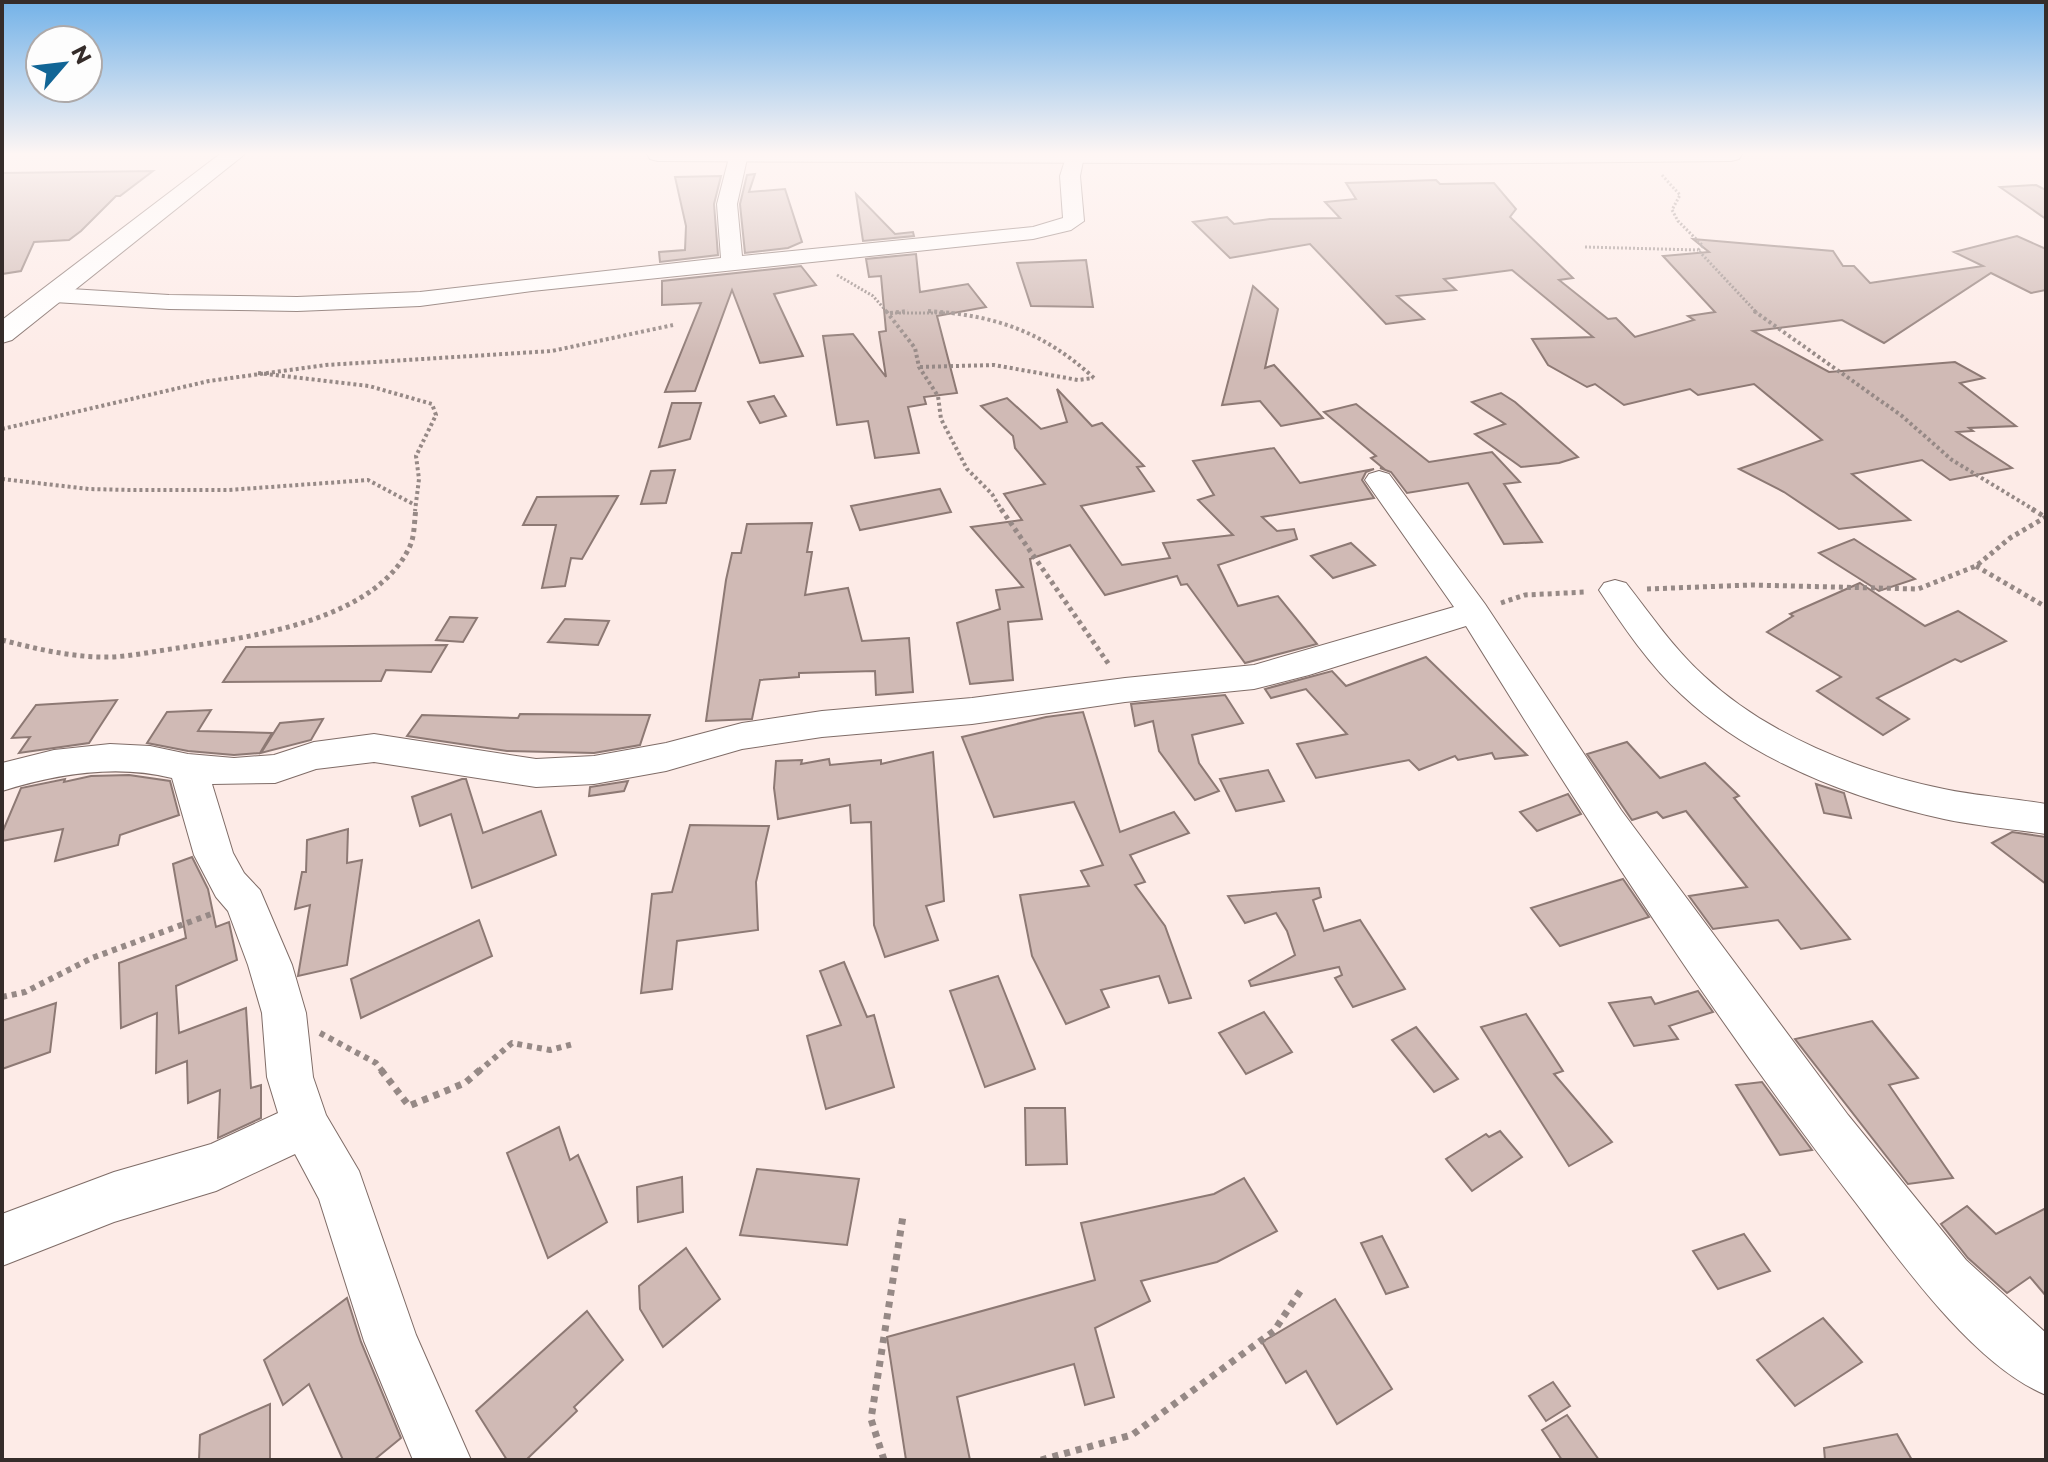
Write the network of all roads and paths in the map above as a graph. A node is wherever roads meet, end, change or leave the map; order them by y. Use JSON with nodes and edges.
{"nodes":[{"id":1,"x":147,"y":222,"type":"edge"},
{"id":2,"x":729,"y":222,"type":"edge"},
{"id":3,"x":1072,"y":222,"type":"edge"},
{"id":4,"x":1679,"y":222,"type":"edge"},
{"id":5,"x":1585,"y":247,"type":"dead end"},
{"id":6,"x":1698,"y":250,"type":"junction"},
{"id":7,"x":796,"y":258,"type":"junction"},
{"id":8,"x":732,"y":264,"type":"junction"},
{"id":9,"x":54,"y":295,"type":"junction"},
{"id":10,"x":890,"y":313,"type":"junction"},
{"id":11,"x":673,"y":325,"type":"dead end"},
{"id":12,"x":2,"y":334,"type":"edge"},
{"id":13,"x":919,"y":367,"type":"junction"},
{"id":14,"x":258,"y":373,"type":"junction"},
{"id":15,"x":2,"y":429,"type":"edge"},
{"id":16,"x":2,"y":479,"type":"edge"},
{"id":17,"x":1379,"y":480,"type":"dead end"},
{"id":18,"x":415,"y":505,"type":"junction"},
{"id":19,"x":2046,"y":517,"type":"edge"},
{"id":20,"x":1976,"y":566,"type":"junction"},
{"id":21,"x":1615,"y":590,"type":"junction"},
{"id":22,"x":2046,"y":607,"type":"edge"},
{"id":23,"x":1474,"y":612,"type":"junction"},
{"id":24,"x":2,"y":640,"type":"edge"},
{"id":25,"x":1125,"y":690,"type":"junction"},
{"id":26,"x":188,"y":768,"type":"junction"},
{"id":27,"x":2,"y":777,"type":"edge"},
{"id":28,"x":2046,"y":819,"type":"edge"},
{"id":29,"x":245,"y":902,"type":"junction"},
{"id":30,"x":2,"y":997,"type":"edge"},
{"id":31,"x":284,"y":1013,"type":"junction"},
{"id":32,"x":573,"y":1044,"type":"dead end"},
{"id":33,"x":305,"y":1125,"type":"junction"},
{"id":34,"x":903,"y":1216,"type":"dead end"},
{"id":35,"x":2,"y":1240,"type":"edge"},
{"id":36,"x":1301,"y":1290,"type":"dead end"},
{"id":37,"x":2046,"y":1367,"type":"edge"},
{"id":38,"x":442,"y":1460,"type":"edge"},
{"id":39,"x":884,"y":1460,"type":"edge"},
{"id":40,"x":1041,"y":1460,"type":"edge"}],
"edges":[{"from":1,"to":9,"type":"main road"},
{"from":2,"to":8,"type":"street"},
{"from":3,"to":7,"type":"street"},
{"from":4,"to":6,"type":"path"},
{"from":5,"to":6,"type":"path"},
{"from":6,"to":19,"type":"path"},
{"from":7,"to":8,"type":"street"},
{"from":7,"to":10,"type":"path"},
{"from":8,"to":9,"type":"street"},
{"from":9,"to":12,"type":"main road"},
{"from":10,"to":13,"type":"path"},
{"from":10,"to":13,"type":"path"},
{"from":11,"to":14,"type":"path"},
{"from":13,"to":25,"type":"path"},
{"from":14,"to":15,"type":"path"},
{"from":14,"to":18,"type":"path"},
{"from":16,"to":18,"type":"path"},
{"from":17,"to":23,"type":"street"},
{"from":18,"to":24,"type":"path"},
{"from":19,"to":20,"type":"path"},
{"from":20,"to":21,"type":"path"},
{"from":20,"to":22,"type":"path"},
{"from":21,"to":23,"type":"path"},
{"from":21,"to":28,"type":"street"},
{"from":23,"to":25,"type":"street"},
{"from":23,"to":37,"type":"street"},
{"from":25,"to":26,"type":"street"},
{"from":26,"to":27,"type":"street"},
{"from":26,"to":29,"type":"street"},
{"from":29,"to":30,"type":"path"},
{"from":29,"to":31,"type":"street"},
{"from":31,"to":32,"type":"path"},
{"from":31,"to":33,"type":"street"},
{"from":33,"to":35,"type":"street"},
{"from":33,"to":38,"type":"street"},
{"from":34,"to":39,"type":"path"},
{"from":36,"to":40,"type":"path"}]}
